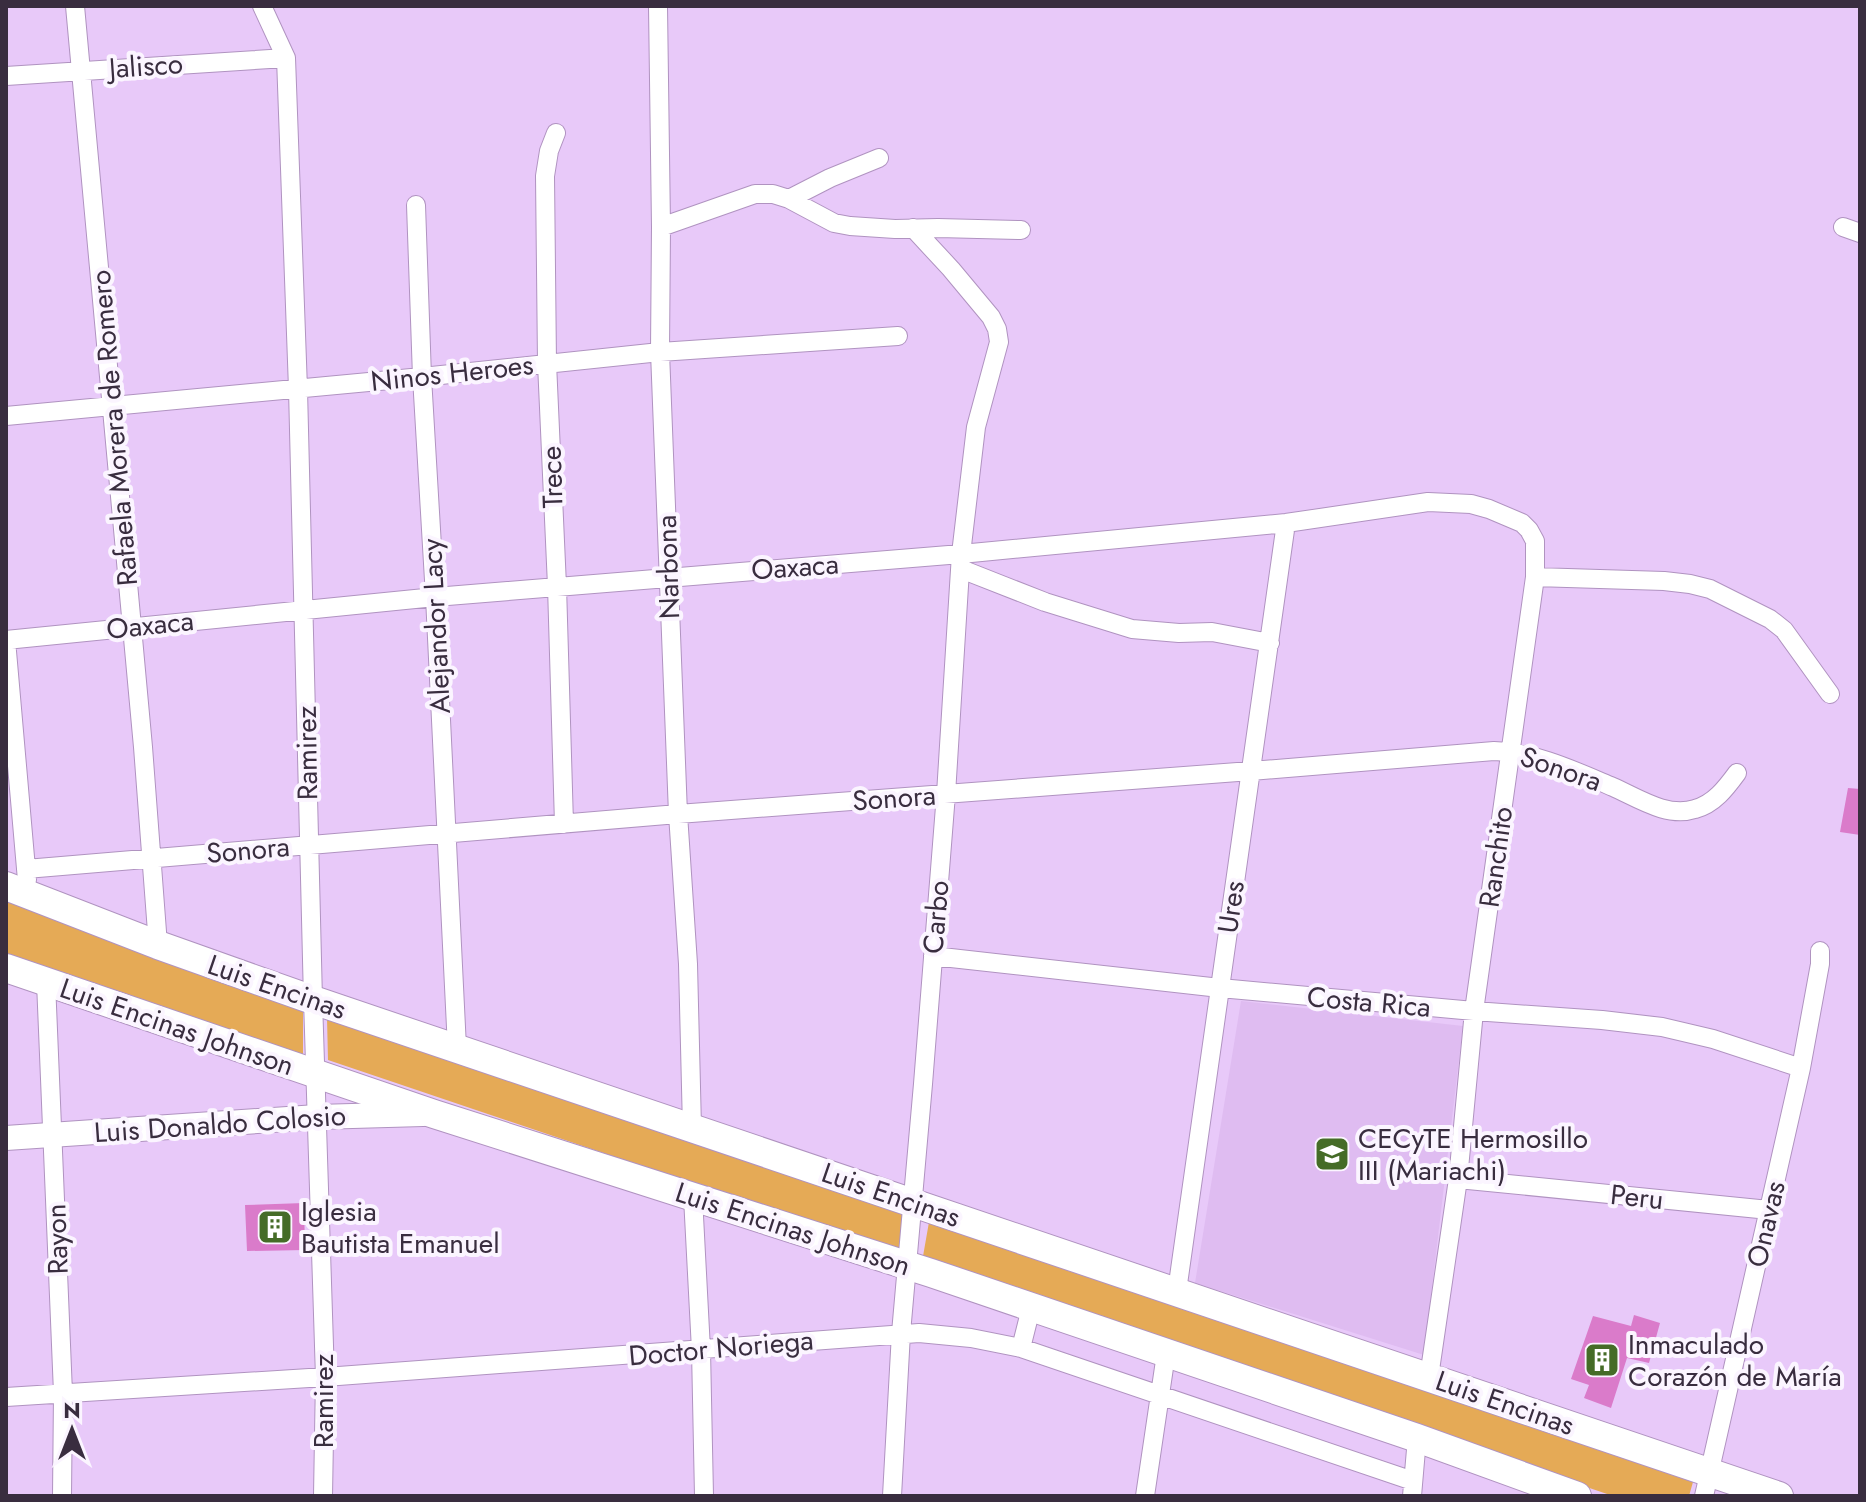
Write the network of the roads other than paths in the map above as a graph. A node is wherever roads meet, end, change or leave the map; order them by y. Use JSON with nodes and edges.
{"nodes":[{"id":1,"x":75,"y":6,"type":"edge"},
{"id":2,"x":262,"y":6,"type":"edge"},
{"id":3,"x":658,"y":6,"type":"edge"},
{"id":4,"x":286,"y":58,"type":"junction"},
{"id":5,"x":81,"y":70,"type":"junction"},
{"id":6,"x":6,"y":76,"type":"edge"},
{"id":7,"x":556,"y":133,"type":"dead end"},
{"id":8,"x":879,"y":158,"type":"dead end"},
{"id":9,"x":789,"y":199,"type":"junction"},
{"id":10,"x":416,"y":205,"type":"dead end"},
{"id":11,"x":661,"y":227,"type":"junction"},
{"id":12,"x":913,"y":228,"type":"junction"},
{"id":13,"x":1021,"y":230,"type":"dead end"},
{"id":14,"x":898,"y":336,"type":"dead end"},
{"id":15,"x":660,"y":352,"type":"junction"},
{"id":16,"x":547,"y":363,"type":"junction"},
{"id":17,"x":422,"y":377,"type":"junction"},
{"id":18,"x":298,"y":389,"type":"junction"},
{"id":19,"x":112,"y":406,"type":"junction"},
{"id":20,"x":6,"y":416,"type":"edge"},
{"id":21,"x":1286,"y":523,"type":"junction"},
{"id":22,"x":961,"y":562,"type":"junction"},
{"id":23,"x":669,"y":577,"type":"junction"},
{"id":24,"x":1535,"y":577,"type":"junction"},
{"id":25,"x":557,"y":586,"type":"junction"},
{"id":26,"x":435,"y":597,"type":"junction"},
{"id":27,"x":303,"y":609,"type":"junction"},
{"id":28,"x":131,"y":627,"type":"junction"},
{"id":29,"x":6,"y":640,"type":"edge"},
{"id":30,"x":1270,"y":643,"type":"junction"},
{"id":31,"x":1830,"y":694,"type":"dead end"},
{"id":32,"x":1512,"y":752,"type":"junction"},
{"id":33,"x":1251,"y":771,"type":"junction"},
{"id":34,"x":1737,"y":773,"type":"dead end"},
{"id":35,"x":946,"y":794,"type":"junction"},
{"id":36,"x":678,"y":814,"type":"junction"},
{"id":37,"x":564,"y":824,"type":"junction"},
{"id":38,"x":446,"y":834,"type":"junction"},
{"id":39,"x":309,"y":845,"type":"junction"},
{"id":40,"x":152,"y":859,"type":"junction"},
{"id":41,"x":20,"y":883,"type":"edge"},
{"id":42,"x":158,"y":945,"type":"junction"},
{"id":43,"x":1820,"y":951,"type":"dead end"},
{"id":44,"x":933,"y":956,"type":"junction"},
{"id":45,"x":6,"y":968,"type":"edge"},
{"id":46,"x":46,"y":982,"type":"junction"},
{"id":47,"x":1220,"y":988,"type":"junction"},
{"id":48,"x":313,"y":1000,"type":"junction"},
{"id":49,"x":1474,"y":1011,"type":"junction"},
{"id":50,"x":457,"y":1048,"type":"junction"},
{"id":51,"x":1801,"y":1068,"type":"junction"},
{"id":52,"x":315,"y":1074,"type":"junction"},
{"id":53,"x":434,"y":1114,"type":"junction"},
{"id":54,"x":317,"y":1117,"type":"junction"},
{"id":55,"x":692,"y":1128,"type":"junction"},
{"id":56,"x":53,"y":1135,"type":"junction"},
{"id":57,"x":6,"y":1138,"type":"edge"},
{"id":58,"x":1458,"y":1179,"type":"junction"},
{"id":59,"x":693,"y":1197,"type":"junction"},
{"id":60,"x":913,"y":1202,"type":"junction"},
{"id":61,"x":1769,"y":1210,"type":"junction"},
{"id":62,"x":907,"y":1266,"type":"junction"},
{"id":63,"x":1177,"y":1291,"type":"junction"},
{"id":64,"x":1031,"y":1308,"type":"junction"},
{"id":65,"x":901,"y":1333,"type":"junction"},
{"id":66,"x":1021,"y":1348,"type":"junction"},
{"id":67,"x":701,"y":1350,"type":"junction"},
{"id":68,"x":1166,"y":1354,"type":"junction"},
{"id":69,"x":325,"y":1377,"type":"junction"},
{"id":70,"x":1429,"y":1377,"type":"junction"},
{"id":71,"x":63,"y":1393,"type":"junction"},
{"id":72,"x":1161,"y":1395,"type":"junction"},
{"id":73,"x":6,"y":1397,"type":"edge"},
{"id":74,"x":1417,"y":1438,"type":"junction"},
{"id":75,"x":1707,"y":1484,"type":"edge"},
{"id":76,"x":1412,"y":1489,"type":"edge"},
{"id":77,"x":62,"y":1496,"type":"edge"},
{"id":78,"x":323,"y":1496,"type":"edge"},
{"id":79,"x":704,"y":1496,"type":"edge"},
{"id":80,"x":892,"y":1496,"type":"edge"},
{"id":81,"x":1145,"y":1496,"type":"edge"},
{"id":82,"x":1577,"y":1496,"type":"edge"},
{"id":83,"x":1779,"y":1496,"type":"edge"}],
"edges":[{"from":1,"to":5,"type":"street","name":"Rafaela Morera de Romero"},
{"from":2,"to":4,"type":"street"},
{"from":3,"to":11,"type":"street","name":"Narbona"},
{"from":4,"to":5,"type":"street","name":"Jalisco"},
{"from":4,"to":18,"type":"street","name":"Ramirez"},
{"from":5,"to":6,"type":"street","name":"Jalisco"},
{"from":5,"to":19,"type":"street","name":"Rafaela Morera de Romero"},
{"from":7,"to":16,"type":"street","name":"Trece"},
{"from":8,"to":9,"type":"street"},
{"from":9,"to":11,"type":"street"},
{"from":9,"to":12,"type":"street"},
{"from":10,"to":17,"type":"street","name":"Alejandor Lacy"},
{"from":11,"to":15,"type":"street","name":"Narbona"},
{"from":12,"to":13,"type":"street"},
{"from":12,"to":22,"type":"street","name":"Carbo"},
{"from":14,"to":15,"type":"street","name":"Ninos Heroes"},
{"from":15,"to":16,"type":"street","name":"Ninos Heroes"},
{"from":15,"to":23,"type":"street","name":"Narbona"},
{"from":16,"to":17,"type":"street","name":"Ninos Heroes"},
{"from":16,"to":25,"type":"street","name":"Trece"},
{"from":17,"to":18,"type":"street","name":"Ninos Heroes"},
{"from":17,"to":26,"type":"street","name":"Alejandor Lacy"},
{"from":18,"to":19,"type":"street","name":"Ninos Heroes"},
{"from":18,"to":27,"type":"street","name":"Ramirez"},
{"from":19,"to":20,"type":"street","name":"Ninos Heroes"},
{"from":19,"to":28,"type":"street","name":"Rafaela Morera de Romero"},
{"from":21,"to":22,"type":"street","name":"Oaxaca"},
{"from":21,"to":24,"type":"street","name":"Oaxaca"},
{"from":21,"to":30,"type":"street","name":"Ures"},
{"from":22,"to":23,"type":"street","name":"Oaxaca"},
{"from":22,"to":30,"type":"street"},
{"from":22,"to":35,"type":"street","name":"Carbo"},
{"from":23,"to":25,"type":"street","name":"Oaxaca"},
{"from":23,"to":36,"type":"street","name":"Narbona"},
{"from":24,"to":31,"type":"street"},
{"from":24,"to":32,"type":"street","name":"Ranchito"},
{"from":25,"to":26,"type":"street","name":"Oaxaca"},
{"from":25,"to":37,"type":"street","name":"Trece"},
{"from":26,"to":27,"type":"street","name":"Oaxaca"},
{"from":26,"to":38,"type":"street","name":"Alejandor Lacy"},
{"from":27,"to":28,"type":"street","name":"Oaxaca"},
{"from":27,"to":39,"type":"street","name":"Ramirez"},
{"from":28,"to":29,"type":"street","name":"Oaxaca"},
{"from":28,"to":40,"type":"street","name":"Rafaela Morera de Romero"},
{"from":29,"to":41,"type":"street"},
{"from":30,"to":33,"type":"street","name":"Ures"},
{"from":32,"to":33,"type":"street","name":"Sonora"},
{"from":32,"to":34,"type":"street","name":"Sonora"},
{"from":32,"to":49,"type":"street","name":"Ranchito"},
{"from":33,"to":35,"type":"street","name":"Sonora"},
{"from":33,"to":47,"type":"street","name":"Ures"},
{"from":35,"to":36,"type":"street","name":"Sonora"},
{"from":35,"to":44,"type":"street","name":"Carbo"},
{"from":36,"to":37,"type":"street","name":"Sonora"},
{"from":36,"to":55,"type":"street","name":"Narbona"},
{"from":37,"to":38,"type":"street","name":"Sonora"},
{"from":38,"to":39,"type":"street","name":"Sonora"},
{"from":38,"to":50,"type":"street","name":"Alejandor Lacy"},
{"from":39,"to":40,"type":"street","name":"Sonora"},
{"from":39,"to":48,"type":"street","name":"Ramirez"},
{"from":40,"to":41,"type":"street","name":"Sonora"},
{"from":40,"to":42,"type":"street","name":"Rafaela Morera de Romero"},
{"from":41,"to":42,"type":"main road","name":"Luis Encinas"},
{"from":42,"to":48,"type":"main road","name":"Luis Encinas"},
{"from":43,"to":51,"type":"street","name":"Onavas"},
{"from":44,"to":47,"type":"street","name":"Costa Rica"},
{"from":44,"to":60,"type":"street","name":"Carbo"},
{"from":45,"to":46,"type":"main road","name":"Luis Encinas Johnson"},
{"from":46,"to":52,"type":"main road","name":"Luis Encinas Johnson"},
{"from":46,"to":56,"type":"street","name":"Rayon"},
{"from":47,"to":49,"type":"street","name":"Costa Rica"},
{"from":47,"to":63,"type":"street","name":"Ures"},
{"from":48,"to":50,"type":"main road","name":"Luis Encinas"},
{"from":48,"to":52,"type":"street","name":"Ramirez"},
{"from":49,"to":51,"type":"street","name":"Costa Rica"},
{"from":49,"to":58,"type":"street","name":"Ranchito"},
{"from":50,"to":55,"type":"main road","name":"Luis Encinas"},
{"from":51,"to":61,"type":"street","name":"Onavas"},
{"from":52,"to":53,"type":"main road","name":"Luis Encinas Johnson"},
{"from":52,"to":54,"type":"street","name":"Ramirez"},
{"from":53,"to":54,"type":"main road","name":"Luis Donaldo Colosio"},
{"from":53,"to":59,"type":"main road","name":"Luis Encinas Johnson"},
{"from":54,"to":56,"type":"main road","name":"Luis Donaldo Colosio"},
{"from":54,"to":69,"type":"street","name":"Ramirez"},
{"from":55,"to":60,"type":"main road","name":"Luis Encinas"},
{"from":56,"to":57,"type":"main road","name":"Luis Donaldo Colosio"},
{"from":56,"to":71,"type":"street","name":"Rayon"},
{"from":58,"to":61,"type":"street","name":"Peru"},
{"from":58,"to":70,"type":"street","name":"Ranchito"},
{"from":59,"to":62,"type":"main road","name":"Luis Encinas Johnson"},
{"from":59,"to":67,"type":"street"},
{"from":60,"to":62,"type":"street","name":"Carbo"},
{"from":60,"to":63,"type":"main road","name":"Luis Encinas"},
{"from":61,"to":75,"type":"street","name":"Onavas"},
{"from":62,"to":64,"type":"main road","name":"Luis Encinas Johnson"},
{"from":62,"to":65,"type":"street","name":"Carbo"},
{"from":63,"to":70,"type":"main road","name":"Luis Encinas"},
{"from":64,"to":66,"type":"street"},
{"from":64,"to":68,"type":"main road","name":"Luis Encinas Johnson"},
{"from":65,"to":66,"type":"street","name":"Doctor Noriega"},
{"from":65,"to":67,"type":"street","name":"Doctor Noriega"},
{"from":65,"to":80,"type":"street","name":"Carbo"},
{"from":66,"to":72,"type":"street","name":"Doctor Noriega"},
{"from":67,"to":69,"type":"street","name":"Doctor Noriega"},
{"from":67,"to":79,"type":"street"},
{"from":68,"to":72,"type":"street"},
{"from":68,"to":74,"type":"main road","name":"Luis Encinas Johnson"},
{"from":69,"to":71,"type":"street","name":"Doctor Noriega"},
{"from":69,"to":78,"type":"street","name":"Ramirez"},
{"from":70,"to":75,"type":"main road","name":"Luis Encinas"},
{"from":71,"to":73,"type":"street","name":"Doctor Noriega"},
{"from":71,"to":77,"type":"street","name":"Rayon"},
{"from":72,"to":76,"type":"street","name":"Doctor Noriega"},
{"from":72,"to":81,"type":"street"},
{"from":74,"to":76,"type":"street"},
{"from":74,"to":82,"type":"main road","name":"Luis Encinas Johnson"},
{"from":75,"to":83,"type":"main road","name":"Luis Encinas"}]}
